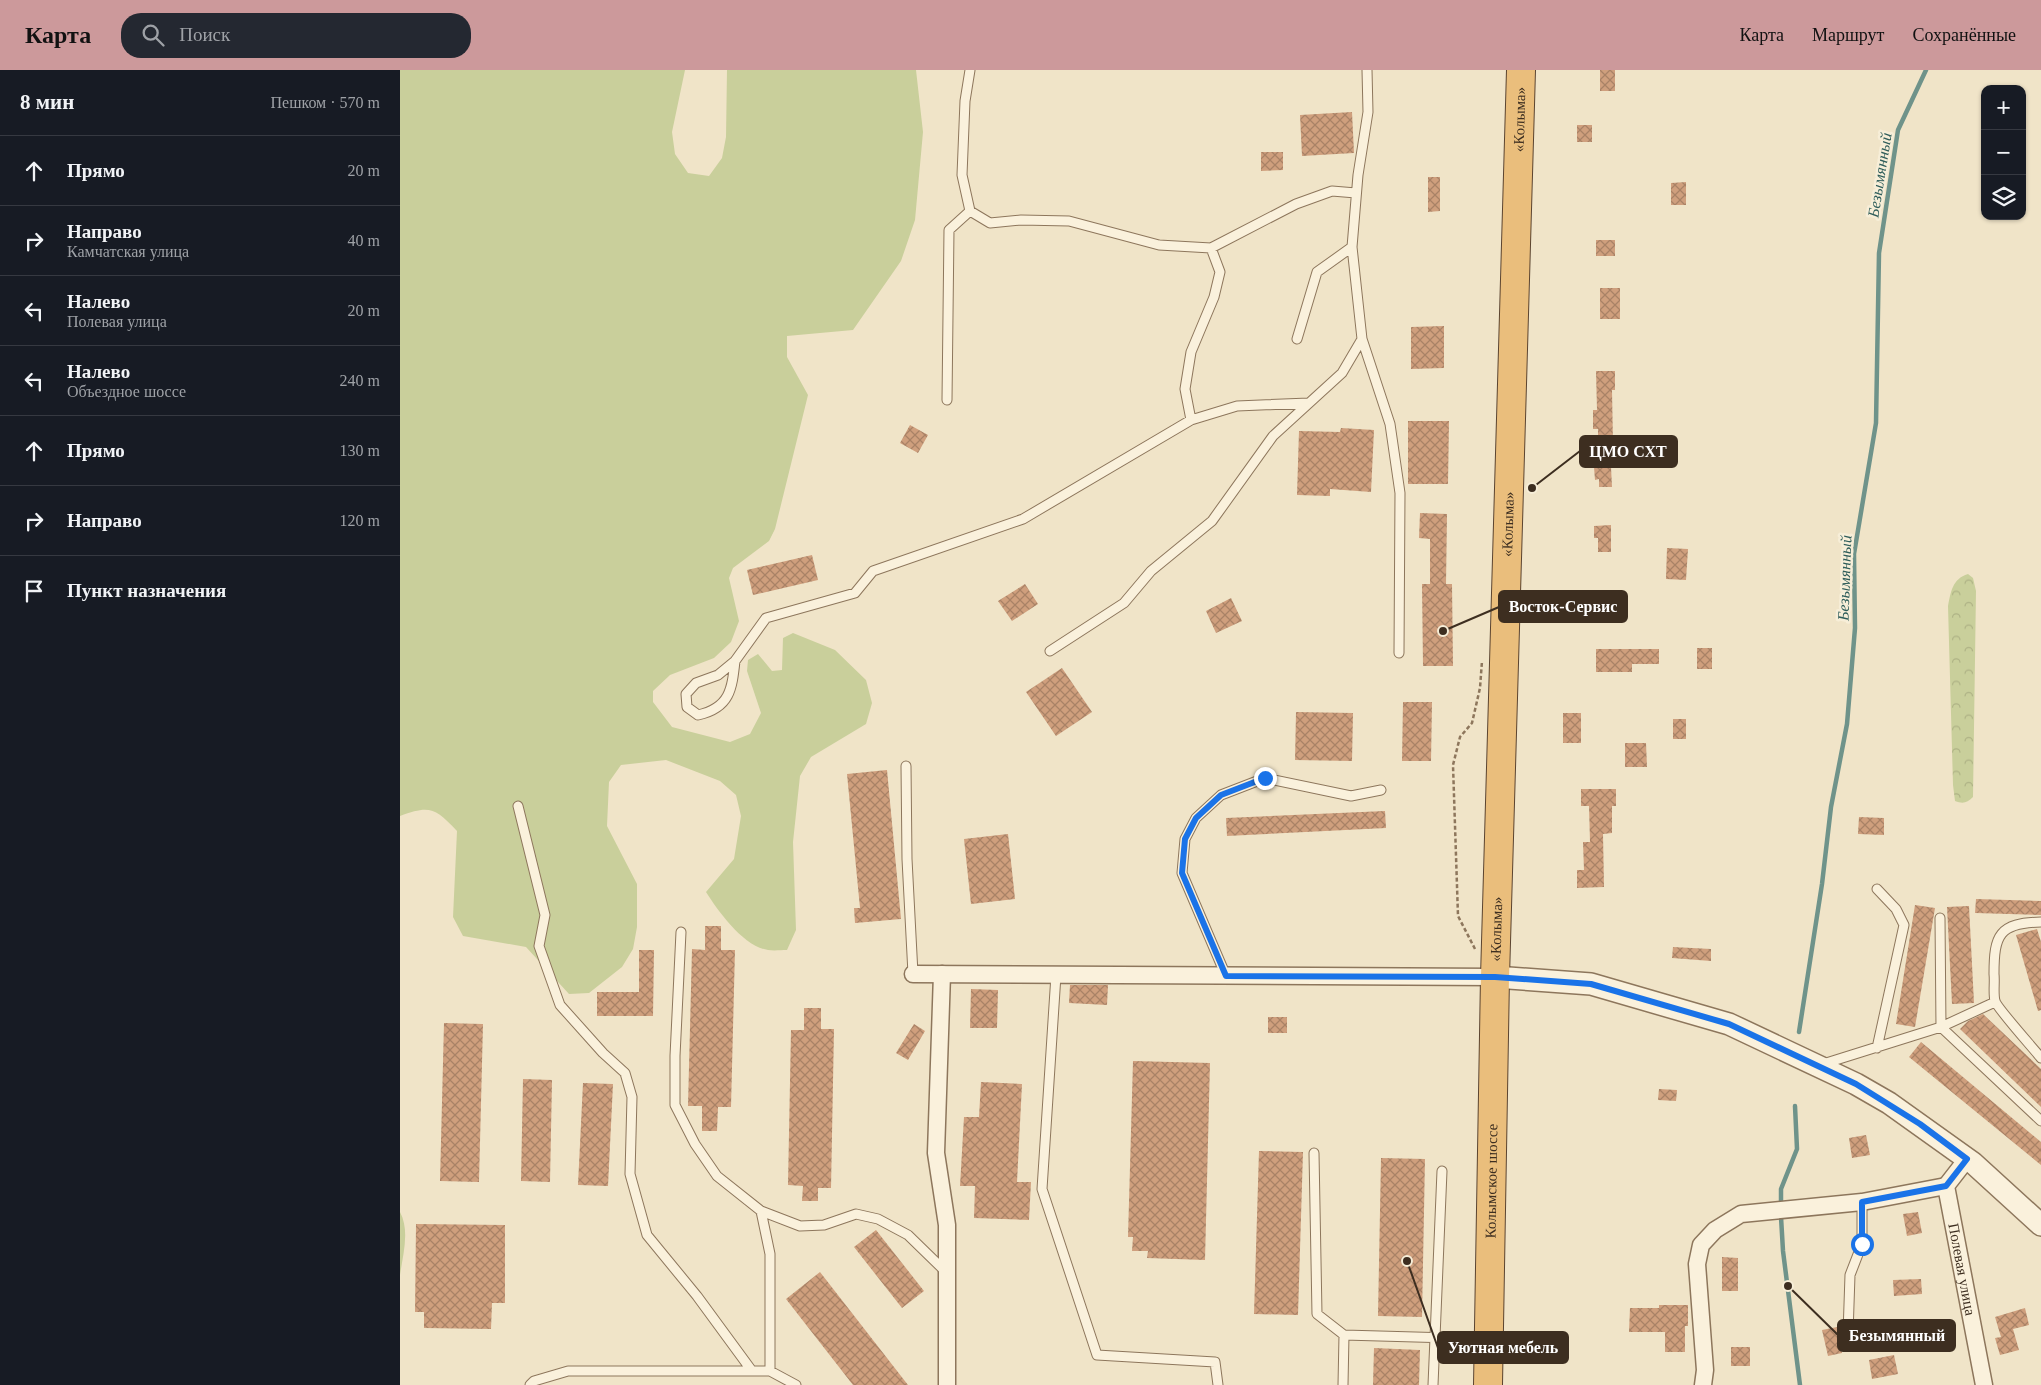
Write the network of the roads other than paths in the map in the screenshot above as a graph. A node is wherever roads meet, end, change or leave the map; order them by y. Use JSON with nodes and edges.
{"nodes":[{"id":1,"x":970,"y":70,"type":"edge"},
{"id":2,"x":1367,"y":70,"type":"edge"},
{"id":3,"x":1521,"y":70,"type":"edge"},
{"id":4,"x":1356,"y":193,"type":"junction"},
{"id":5,"x":970,"y":211,"type":"junction"},
{"id":6,"x":1352,"y":247,"type":"junction"},
{"id":7,"x":1211,"y":248,"type":"junction"},
{"id":8,"x":1297,"y":338,"type":"dead end"},
{"id":9,"x":1362,"y":339,"type":"junction"},
{"id":10,"x":947,"y":400,"type":"dead end"},
{"id":11,"x":1309,"y":403,"type":"junction"},
{"id":12,"x":1191,"y":420,"type":"junction"},
{"id":13,"x":1050,"y":651,"type":"dead end"},
{"id":14,"x":1399,"y":653,"type":"dead end"},
{"id":15,"x":735,"y":661,"type":"junction"},
{"id":16,"x":906,"y":766,"type":"dead end"},
{"id":17,"x":1381,"y":790,"type":"dead end"},
{"id":18,"x":518,"y":806,"type":"dead end"},
{"id":19,"x":1878,"y":889,"type":"dead end"},
{"id":20,"x":1940,"y":918,"type":"dead end"},
{"id":21,"x":2041,"y":922,"type":"edge"},
{"id":22,"x":681,"y":932,"type":"dead end"},
{"id":23,"x":913,"y":974,"type":"joint"},
{"id":24,"x":942,"y":974,"type":"junction"},
{"id":25,"x":1056,"y":975,"type":"junction"},
{"id":26,"x":1226,"y":976,"type":"junction"},
{"id":27,"x":1487,"y":977,"type":"junction"},
{"id":28,"x":1995,"y":1002,"type":"junction"},
{"id":29,"x":1941,"y":1027,"type":"junction"},
{"id":30,"x":1877,"y":1048,"type":"junction"},
{"id":31,"x":2041,"y":1058,"type":"edge"},
{"id":32,"x":1818,"y":1066,"type":"junction"},
{"id":33,"x":2041,"y":1122,"type":"edge"},
{"id":34,"x":1314,"y":1153,"type":"dead end"},
{"id":35,"x":1967,"y":1159,"type":"junction"},
{"id":36,"x":1442,"y":1171,"type":"dead end"},
{"id":37,"x":1946,"y":1186,"type":"junction"},
{"id":38,"x":1862,"y":1202,"type":"junction"},
{"id":39,"x":761,"y":1211,"type":"junction"},
{"id":40,"x":2040,"y":1223,"type":"edge"},
{"id":41,"x":947,"y":1273,"type":"junction"},
{"id":42,"x":1848,"y":1334,"type":"dead end"},
{"id":43,"x":1344,"y":1335,"type":"junction"},
{"id":44,"x":1434,"y":1337,"type":"junction"},
{"id":45,"x":1489,"y":1339,"type":"junction"},
{"id":46,"x":752,"y":1371,"type":"junction"},
{"id":47,"x":770,"y":1371,"type":"junction"},
{"id":48,"x":530,"y":1385,"type":"edge"},
{"id":49,"x":796,"y":1385,"type":"edge"},
{"id":50,"x":947,"y":1385,"type":"edge"},
{"id":51,"x":1218,"y":1385,"type":"edge"},
{"id":52,"x":1343,"y":1385,"type":"edge"},
{"id":53,"x":1433,"y":1385,"type":"edge"},
{"id":54,"x":1488,"y":1385,"type":"edge"},
{"id":55,"x":1703,"y":1385,"type":"edge"},
{"id":56,"x":1984,"y":1385,"type":"edge"}],
"edges":[{"from":1,"to":5,"type":"lane"},
{"from":2,"to":4,"type":"lane"},
{"from":3,"to":27,"type":"highway","name":"«Колыма»"},
{"from":4,"to":6,"type":"lane"},
{"from":4,"to":7,"type":"lane"},
{"from":5,"to":7,"type":"lane"},
{"from":5,"to":10,"type":"lane"},
{"from":6,"to":8,"type":"lane"},
{"from":6,"to":9,"type":"lane"},
{"from":7,"to":12,"type":"lane"},
{"from":9,"to":11,"type":"lane"},
{"from":9,"to":14,"type":"lane"},
{"from":11,"to":12,"type":"lane"},
{"from":11,"to":13,"type":"lane"},
{"from":12,"to":15,"type":"lane"},
{"from":15,"to":15,"type":"lane"},
{"from":16,"to":23,"type":"lane"},
{"from":17,"to":26,"type":"lane"},
{"from":18,"to":46,"type":"lane"},
{"from":19,"to":30,"type":"lane"},
{"from":20,"to":29,"type":"lane"},
{"from":21,"to":28,"type":"lane"},
{"from":22,"to":39,"type":"lane"},
{"from":23,"to":24,"type":"street"},
{"from":24,"to":25,"type":"street"},
{"from":24,"to":41,"type":"street"},
{"from":25,"to":26,"type":"street"},
{"from":25,"to":51,"type":"lane"},
{"from":26,"to":27,"type":"street"},
{"from":27,"to":32,"type":"street"},
{"from":27,"to":45,"type":"highway","name":"Колымское шоссе"},
{"from":28,"to":29,"type":"lane"},
{"from":28,"to":31,"type":"lane"},
{"from":29,"to":30,"type":"lane"},
{"from":29,"to":33,"type":"lane"},
{"from":30,"to":32,"type":"lane"},
{"from":32,"to":35,"type":"street"},
{"from":34,"to":43,"type":"lane"},
{"from":35,"to":37,"type":"street"},
{"from":35,"to":40,"type":"street"},
{"from":36,"to":44,"type":"lane"},
{"from":37,"to":38,"type":"street"},
{"from":37,"to":56,"type":"street","name":"Полевая улица"},
{"from":38,"to":42,"type":"lane"},
{"from":38,"to":55,"type":"street"},
{"from":39,"to":41,"type":"lane"},
{"from":39,"to":47,"type":"lane"},
{"from":41,"to":50,"type":"street"},
{"from":43,"to":44,"type":"lane"},
{"from":43,"to":52,"type":"lane"},
{"from":44,"to":45,"type":"lane"},
{"from":44,"to":53,"type":"lane"},
{"from":45,"to":54,"type":"highway","name":"Колымское шоссе"},
{"from":46,"to":47,"type":"lane"},
{"from":46,"to":48,"type":"lane"},
{"from":47,"to":49,"type":"lane"}]}
